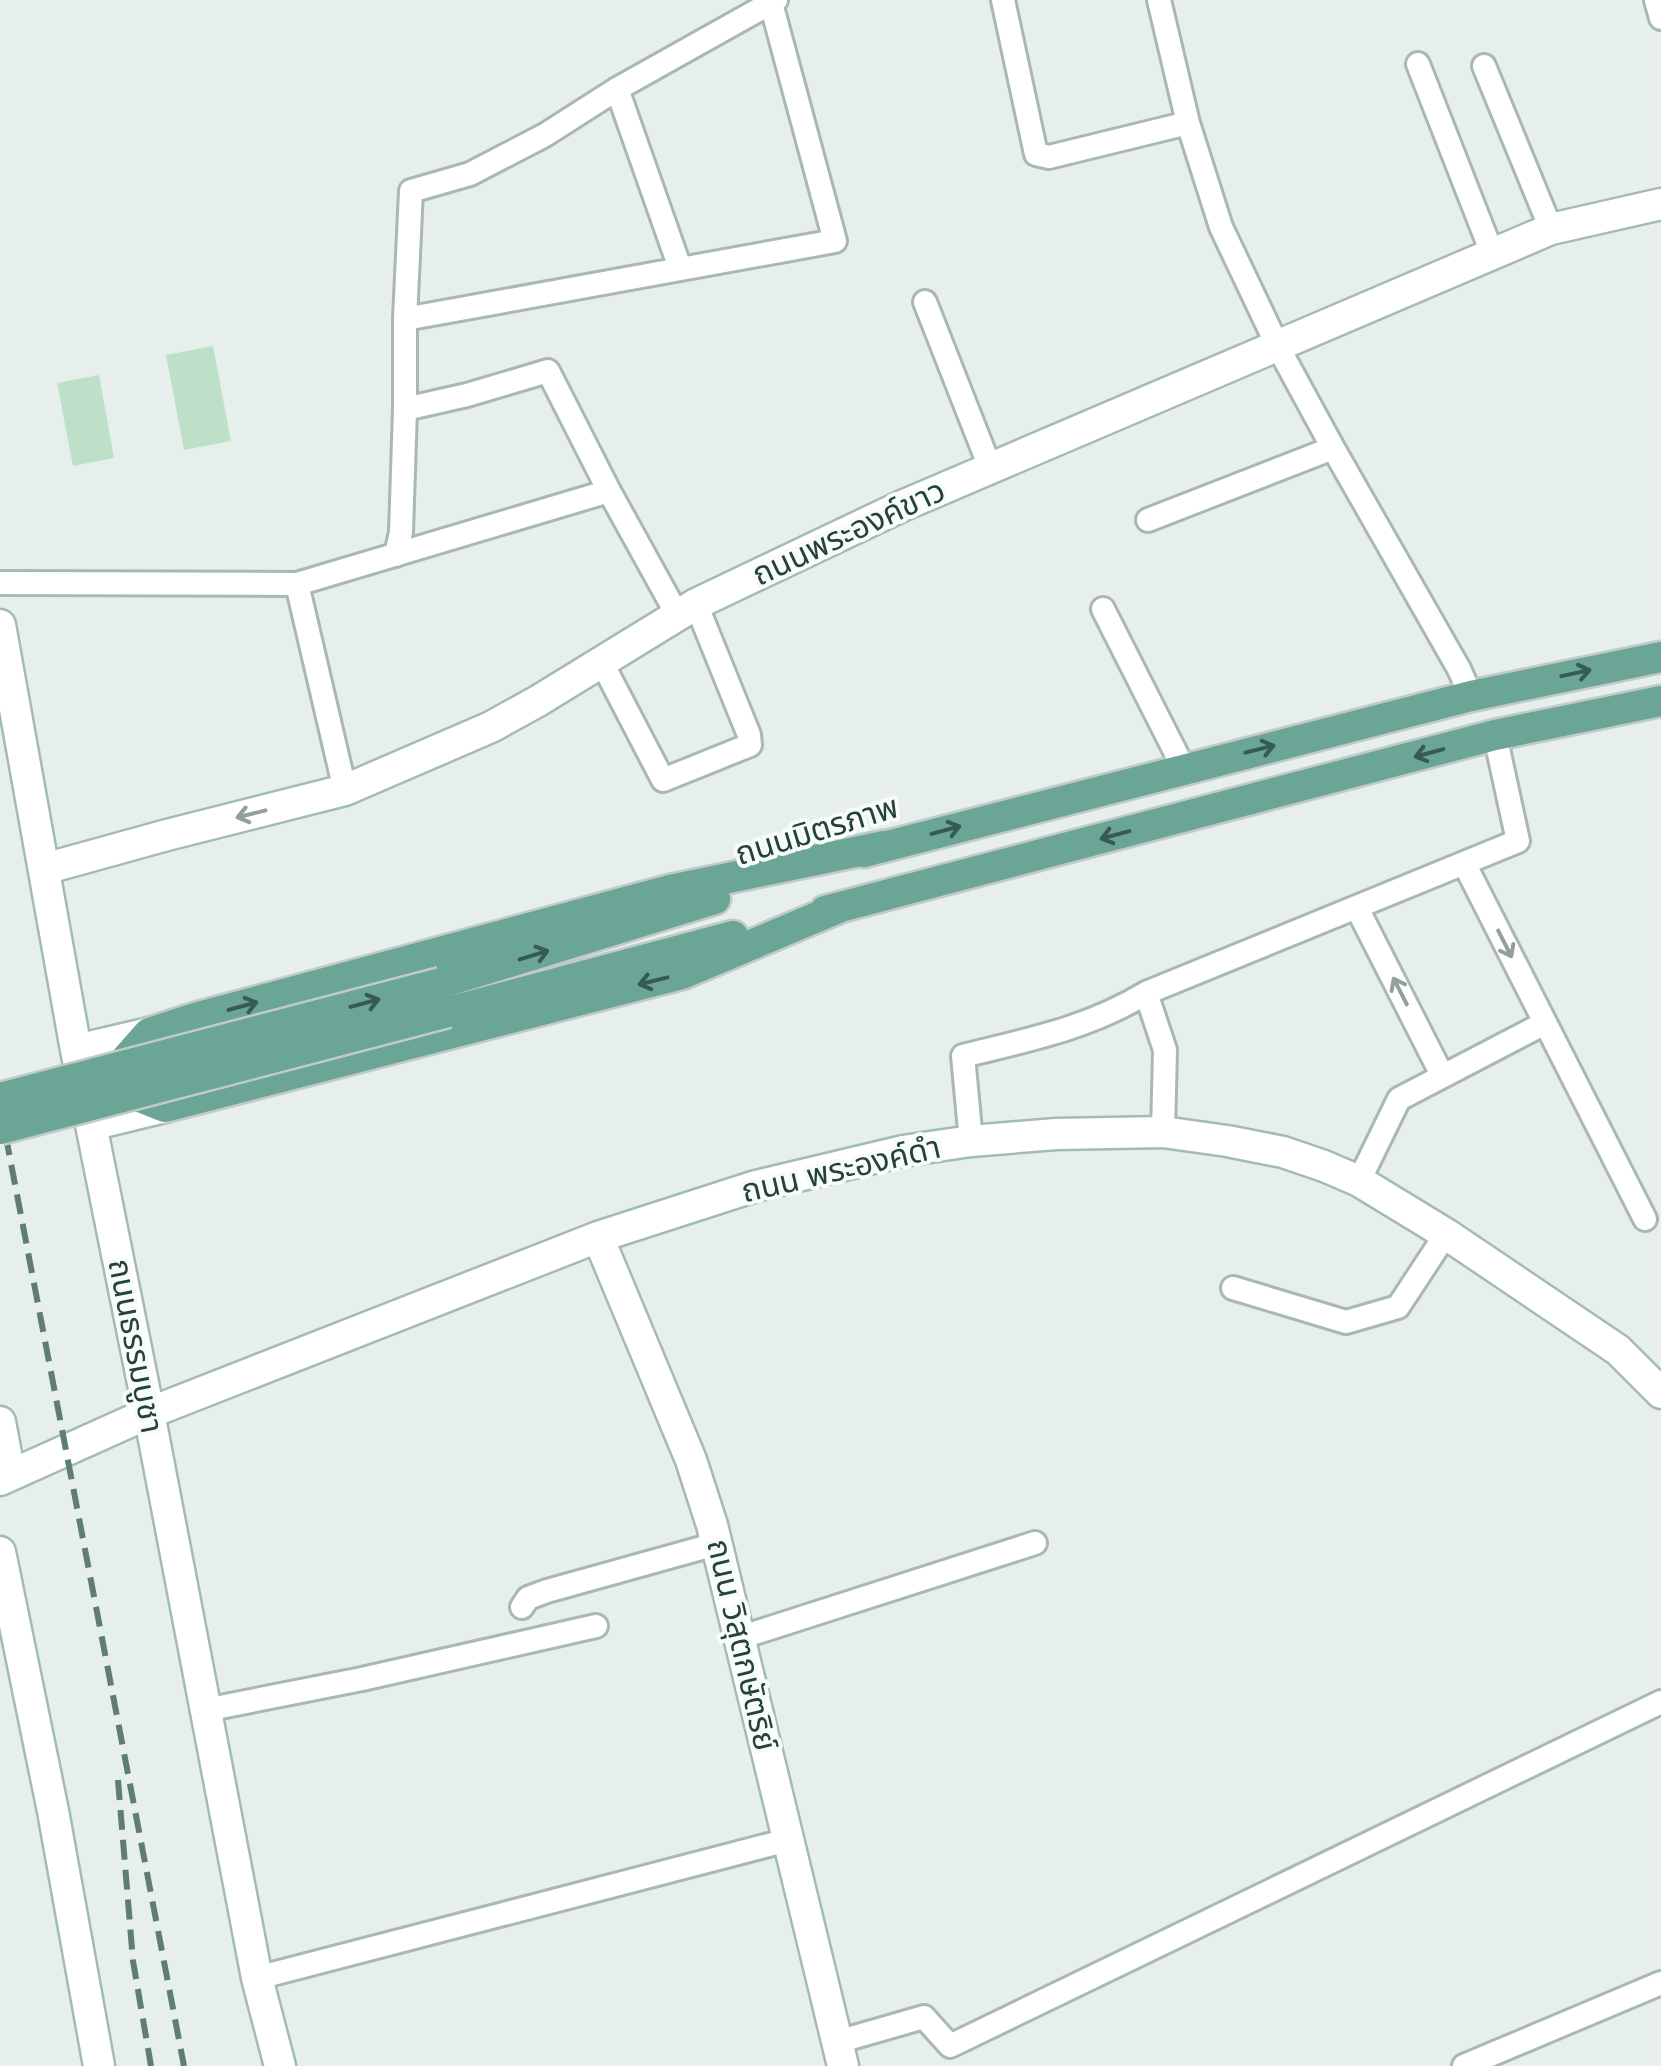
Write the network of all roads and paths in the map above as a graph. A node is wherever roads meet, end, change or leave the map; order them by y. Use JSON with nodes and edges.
{"nodes":[{"id":1,"x":1003,"y":0,"type":"edge"},
{"id":2,"x":1158,"y":0,"type":"edge"},
{"id":3,"x":1656,"y":0,"type":"edge"},
{"id":4,"x":774,"y":1,"type":"edge"},
{"id":5,"x":1661,"y":18,"type":"edge"},
{"id":6,"x":1418,"y":64,"type":"dead end"},
{"id":7,"x":1484,"y":66,"type":"dead end"},
{"id":8,"x":618,"y":89,"type":"junction"},
{"id":9,"x":1188,"y":123,"type":"junction"},
{"id":10,"x":1661,"y":204,"type":"edge"},
{"id":11,"x":1551,"y":228,"type":"junction"},
{"id":12,"x":1492,"y":252,"type":"junction"},
{"id":13,"x":680,"y":268,"type":"junction"},
{"id":14,"x":925,"y":302,"type":"dead end"},
{"id":15,"x":405,"y":319,"type":"junction"},
{"id":16,"x":1278,"y":347,"type":"junction"},
{"id":17,"x":405,"y":409,"type":"junction"},
{"id":18,"x":1332,"y":448,"type":"junction"},
{"id":19,"x":991,"y":470,"type":"junction"},
{"id":20,"x":609,"y":492,"type":"junction"},
{"id":21,"x":1148,"y":520,"type":"dead end"},
{"id":22,"x":396,"y":555,"type":"junction"},
{"id":23,"x":0,"y":584,"type":"edge"},
{"id":24,"x":298,"y":584,"type":"junction"},
{"id":25,"x":1103,"y":609,"type":"dead end"},
{"id":26,"x":687,"y":610,"type":"junction"},
{"id":27,"x":0,"y":625,"type":"edge"},
{"id":28,"x":1661,"y":657,"type":"edge"},
{"id":29,"x":601,"y":661,"type":"junction"},
{"id":30,"x":1471,"y":696,"type":"junction"},
{"id":31,"x":1661,"y":701,"type":"edge"},
{"id":32,"x":1495,"y":735,"type":"junction"},
{"id":33,"x":1184,"y":769,"type":"junction"},
{"id":34,"x":345,"y":790,"type":"junction"},
{"id":35,"x":884,"y":846,"type":"junction"},
{"id":36,"x":1465,"y":865,"type":"junction"},
{"id":37,"x":44,"y":869,"type":"junction"},
{"id":38,"x":841,"y":907,"type":"junction"},
{"id":39,"x":1358,"y":908,"type":"junction"},
{"id":40,"x":1146,"y":993,"type":"junction"},
{"id":41,"x":445,"y":998,"type":"junction"},
{"id":42,"x":1545,"y":1023,"type":"junction"},
{"id":43,"x":149,"y":1032,"type":"junction"},
{"id":44,"x":76,"y":1050,"type":"junction"},
{"id":45,"x":1442,"y":1075,"type":"junction"},
{"id":46,"x":0,"y":1098,"type":"edge"},
{"id":47,"x":165,"y":1107,"type":"junction"},
{"id":48,"x":91,"y":1125,"type":"junction"},
{"id":49,"x":0,"y":1129,"type":"edge"},
{"id":50,"x":1162,"y":1132,"type":"junction"},
{"id":51,"x":971,"y":1142,"type":"junction"},
{"id":52,"x":1359,"y":1181,"type":"junction"},
{"id":53,"x":1645,"y":1219,"type":"dead end"},
{"id":54,"x":1446,"y":1234,"type":"junction"},
{"id":55,"x":598,"y":1236,"type":"junction"},
{"id":56,"x":1233,"y":1288,"type":"dead end"},
{"id":57,"x":1660,"y":1391,"type":"edge"},
{"id":58,"x":149,"y":1413,"type":"junction"},
{"id":59,"x":0,"y":1422,"type":"edge"},
{"id":60,"x":5,"y":1478,"type":"edge"},
{"id":61,"x":1035,"y":1543,"type":"dead end"},
{"id":62,"x":716,"y":1544,"type":"junction"},
{"id":63,"x":0,"y":1552,"type":"edge"},
{"id":64,"x":522,"y":1607,"type":"dead end"},
{"id":65,"x":596,"y":1626,"type":"dead end"},
{"id":66,"x":738,"y":1638,"type":"junction"},
{"id":67,"x":1661,"y":1702,"type":"edge"},
{"id":68,"x":204,"y":1710,"type":"junction"},
{"id":69,"x":788,"y":1840,"type":"junction"},
{"id":70,"x":257,"y":1978,"type":"junction"},
{"id":71,"x":1661,"y":1983,"type":"edge"},
{"id":72,"x":840,"y":2054,"type":"edge"},
{"id":73,"x":99,"y":2066,"type":"edge"},
{"id":74,"x":280,"y":2066,"type":"edge"},
{"id":75,"x":1464,"y":2066,"type":"edge"}],
"edges":[{"from":1,"to":9,"type":"street"},
{"from":2,"to":9,"type":"street"},
{"from":3,"to":5,"type":"street"},
{"from":4,"to":8,"type":"street"},
{"from":4,"to":13,"type":"street"},
{"from":6,"to":12,"type":"street"},
{"from":7,"to":11,"type":"street"},
{"from":8,"to":13,"type":"street"},
{"from":8,"to":15,"type":"street"},
{"from":9,"to":16,"type":"street"},
{"from":10,"to":11,"type":"street","name":"ถนนพระองค์ขาว"},
{"from":11,"to":12,"type":"street","name":"ถนนพระองค์ขาว"},
{"from":12,"to":16,"type":"street","name":"ถนนพระองค์ขาว"},
{"from":13,"to":15,"type":"street"},
{"from":14,"to":19,"type":"street"},
{"from":15,"to":17,"type":"street"},
{"from":16,"to":18,"type":"street"},
{"from":16,"to":19,"type":"street","name":"ถนนพระองค์ขาว"},
{"from":17,"to":20,"type":"street"},
{"from":17,"to":22,"type":"street"},
{"from":18,"to":21,"type":"street"},
{"from":18,"to":30,"type":"street"},
{"from":19,"to":26,"type":"street","name":"ถนนพระองค์ขาว"},
{"from":20,"to":22,"type":"street"},
{"from":20,"to":26,"type":"street"},
{"from":22,"to":24,"type":"street"},
{"from":23,"to":24,"type":"street"},
{"from":24,"to":34,"type":"street"},
{"from":25,"to":33,"type":"street"},
{"from":26,"to":29,"type":"street","name":"ถนนพระองค์ขาว"},
{"from":26,"to":29,"type":"street"},
{"from":27,"to":37,"type":"street","name":"ถนนธรรมบูชา"},
{"from":30,"to":28,"type":"main road","name":"ถนนมิตรภาพ","one_way":true},
{"from":29,"to":34,"type":"street","name":"ถนนพระองค์ขาว"},
{"from":33,"to":30,"type":"main road","name":"ถนนมิตรภาพ","one_way":true},
{"from":31,"to":32,"type":"main road","name":"ถนนมิตรภาพ"},
{"from":32,"to":36,"type":"street"},
{"from":32,"to":38,"type":"main road","name":"ถนนมิตรภาพ","one_way":true},
{"from":35,"to":33,"type":"main road","name":"ถนนมิตรภาพ","one_way":true},
{"from":34,"to":37,"type":"street","name":"ถนนพระองค์ขาว","one_way":true},
{"from":41,"to":35,"type":"main road","name":"ถนนมิตรภาพ","one_way":true},
{"from":43,"to":35,"type":"main road","one_way":true},
{"from":36,"to":39,"type":"street"},
{"from":36,"to":42,"type":"street","one_way":true},
{"from":37,"to":44,"type":"street","name":"ถนนธรรมบูชา"},
{"from":38,"to":41,"type":"main road","name":"ถนนมิตรภาพ"},
{"from":38,"to":47,"type":"main road","one_way":true},
{"from":39,"to":40,"type":"street"},
{"from":45,"to":39,"type":"street","one_way":true},
{"from":40,"to":50,"type":"street"},
{"from":40,"to":51,"type":"street"},
{"from":46,"to":41,"type":"main road","name":"ถนนมิตรภาพ","one_way":true,"bridge":true},
{"from":41,"to":49,"type":"main road","name":"ถนนมิตรภาพ","bridge":true},
{"from":42,"to":45,"type":"street"},
{"from":42,"to":53,"type":"street"},
{"from":43,"to":44,"type":"street"},
{"from":43,"to":47,"type":"main road"},
{"from":44,"to":48,"type":"street","name":"ถนนธรรมบูชา"},
{"from":45,"to":52,"type":"street"},
{"from":47,"to":48,"type":"street"},
{"from":48,"to":58,"type":"street","name":"ถนนธรรมบูชา"},
{"from":50,"to":51,"type":"street","name":"ถนน พระองค์ดำ"},
{"from":50,"to":52,"type":"street","name":"ถนน พระองค์ดำ"},
{"from":51,"to":55,"type":"street","name":"ถนน พระองค์ดำ"},
{"from":52,"to":54,"type":"street","name":"ถนน พระองค์ดำ"},
{"from":54,"to":56,"type":"street"},
{"from":54,"to":57,"type":"street","name":"ถนน พระองค์ดำ"},
{"from":55,"to":58,"type":"street","name":"ถนน พระองค์ดำ"},
{"from":55,"to":62,"type":"street","name":"ถนน วิสุตกษัตริย์"},
{"from":58,"to":60,"type":"street","name":"ถนน พระองค์ดำ"},
{"from":58,"to":68,"type":"street","name":"ถนนธรรมบูชา"},
{"from":59,"to":60,"type":"street"},
{"from":61,"to":66,"type":"street"},
{"from":62,"to":64,"type":"street"},
{"from":62,"to":66,"type":"street","name":"ถนน วิสุตกษัตริย์"},
{"from":63,"to":73,"type":"street"},
{"from":65,"to":68,"type":"street"},
{"from":66,"to":69,"type":"street","name":"ถนน วิสุตกษัตริย์"},
{"from":67,"to":72,"type":"street"},
{"from":68,"to":70,"type":"street","name":"ถนนธรรมบูชา"},
{"from":69,"to":70,"type":"street"},
{"from":69,"to":72,"type":"street","name":"ถนน วิสุตกษัตริย์"},
{"from":70,"to":74,"type":"street","name":"ถนนธรรมบูชา"},
{"from":71,"to":75,"type":"street"}]}
